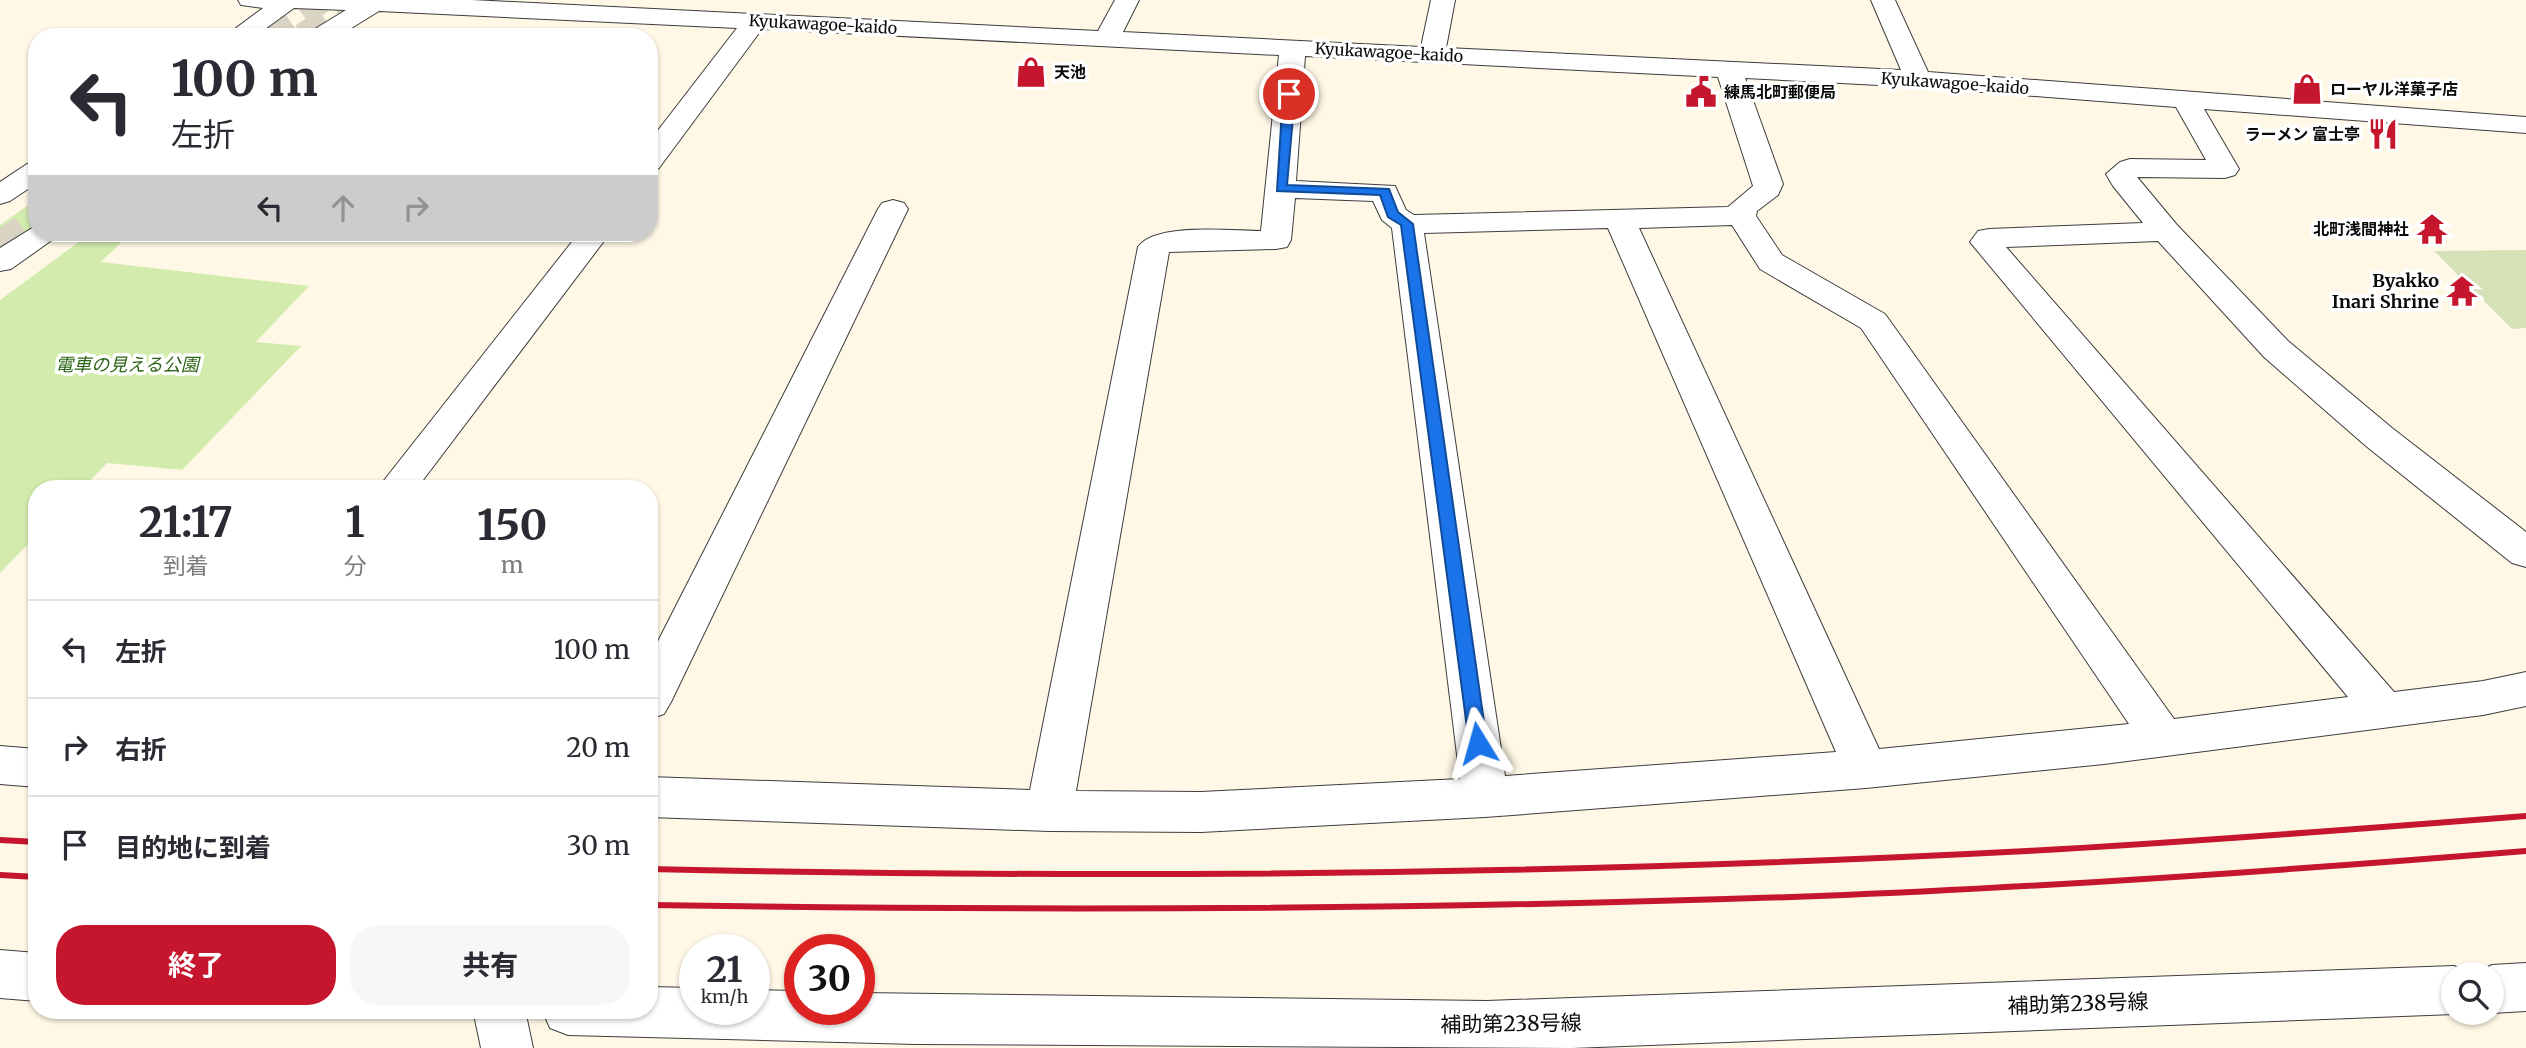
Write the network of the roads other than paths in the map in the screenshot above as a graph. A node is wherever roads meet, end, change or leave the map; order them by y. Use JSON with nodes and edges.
{"nodes":[{"id":1,"x":250,"y":0,"type":"edge"},
{"id":2,"x":1127,"y":0,"type":"edge"},
{"id":3,"x":1443,"y":0,"type":"edge"},
{"id":4,"x":1883,"y":0,"type":"edge"},
{"id":5,"x":289,"y":1,"type":"edge"},
{"id":6,"x":377,"y":2,"type":"edge"},
{"id":7,"x":751,"y":14,"type":"edge"},
{"id":8,"x":250,"y":28,"type":"edge"},
{"id":9,"x":335,"y":28,"type":"edge"},
{"id":10,"x":1107,"y":38,"type":"junction"},
{"id":11,"x":1293,"y":47,"type":"junction"},
{"id":12,"x":1432,"y":54,"type":"junction"},
{"id":13,"x":1729,"y":69,"type":"junction"},
{"id":14,"x":1918,"y":79,"type":"junction"},
{"id":15,"x":2186,"y":101,"type":"junction"},
{"id":16,"x":2526,"y":125,"type":"edge"},
{"id":17,"x":658,"y":149,"type":"edge"},
{"id":18,"x":28,"y":176,"type":"edge"},
{"id":19,"x":1281,"y":189,"type":"junction"},
{"id":20,"x":0,"y":195,"type":"edge"},
{"id":21,"x":893,"y":209,"type":"dead end"},
{"id":22,"x":1741,"y":216,"type":"junction"},
{"id":23,"x":1619,"y":218,"type":"junction"},
{"id":24,"x":1407,"y":224,"type":"junction"},
{"id":25,"x":2166,"y":231,"type":"junction"},
{"id":26,"x":28,"y":242,"type":"edge"},
{"id":27,"x":588,"y":242,"type":"edge"},
{"id":28,"x":0,"y":262,"type":"edge"},
{"id":29,"x":403,"y":480,"type":"edge"},
{"id":30,"x":2526,"y":553,"type":"edge"},
{"id":31,"x":658,"y":684,"type":"edge"},
{"id":32,"x":2526,"y":689,"type":"edge"},
{"id":33,"x":2385,"y":711,"type":"junction"},
{"id":34,"x":2163,"y":739,"type":"junction"},
{"id":35,"x":0,"y":765,"type":"edge"},
{"id":36,"x":28,"y":767,"type":"edge"},
{"id":37,"x":1866,"y":769,"type":"junction"},
{"id":38,"x":658,"y":797,"type":"edge"},
{"id":39,"x":1486,"y":797,"type":"junction"},
{"id":40,"x":1049,"y":811,"type":"junction"},
{"id":41,"x":2526,"y":987,"type":"edge"},
{"id":42,"x":2504,"y":988,"type":"edge"},
{"id":43,"x":2441,"y":990,"type":"edge"},
{"id":44,"x":658,"y":1012,"type":"edge"},
{"id":45,"x":501,"y":1019,"type":"edge"},
{"id":46,"x":1446,"y":1037,"type":"edge"},
{"id":47,"x":506,"y":1048,"type":"edge"}],
"edges":[{"from":1,"to":5,"type":"street","name":"Kyukawagoe-kaido"},
{"from":2,"to":10,"type":"street"},
{"from":3,"to":12,"type":"street"},
{"from":4,"to":14,"type":"street"},
{"from":5,"to":6,"type":"street","name":"Kyukawagoe-kaido"},
{"from":5,"to":8,"type":"street"},
{"from":6,"to":7,"type":"street","name":"Kyukawagoe-kaido"},
{"from":6,"to":9,"type":"street"},
{"from":7,"to":10,"type":"street","name":"Kyukawagoe-kaido"},
{"from":7,"to":17,"type":"street"},
{"from":10,"to":11,"type":"street","name":"Kyukawagoe-kaido"},
{"from":11,"to":12,"type":"street","name":"Kyukawagoe-kaido"},
{"from":11,"to":19,"type":"street"},
{"from":12,"to":13,"type":"street","name":"Kyukawagoe-kaido"},
{"from":13,"to":14,"type":"street","name":"Kyukawagoe-kaido"},
{"from":13,"to":22,"type":"street"},
{"from":14,"to":15,"type":"street","name":"Kyukawagoe-kaido"},
{"from":15,"to":16,"type":"street","name":"Kyukawagoe-kaido"},
{"from":15,"to":25,"type":"street"},
{"from":18,"to":20,"type":"street"},
{"from":19,"to":24,"type":"street"},
{"from":19,"to":40,"type":"street"},
{"from":21,"to":31,"type":"street"},
{"from":22,"to":23,"type":"street"},
{"from":22,"to":34,"type":"street"},
{"from":23,"to":24,"type":"street"},
{"from":23,"to":37,"type":"street"},
{"from":24,"to":39,"type":"street"},
{"from":25,"to":30,"type":"street"},
{"from":25,"to":33,"type":"street"},
{"from":26,"to":28,"type":"street"},
{"from":27,"to":29,"type":"street"},
{"from":32,"to":33,"type":"street"},
{"from":33,"to":34,"type":"street"},
{"from":34,"to":37,"type":"street"},
{"from":35,"to":36,"type":"street"},
{"from":37,"to":39,"type":"street"},
{"from":38,"to":40,"type":"street"},
{"from":39,"to":40,"type":"street"},
{"from":41,"to":42,"type":"street"},
{"from":43,"to":46,"type":"street","name":"補助第238号線"},
{"from":44,"to":46,"type":"street","name":"補助第238号線"},
{"from":45,"to":47,"type":"street"}]}
